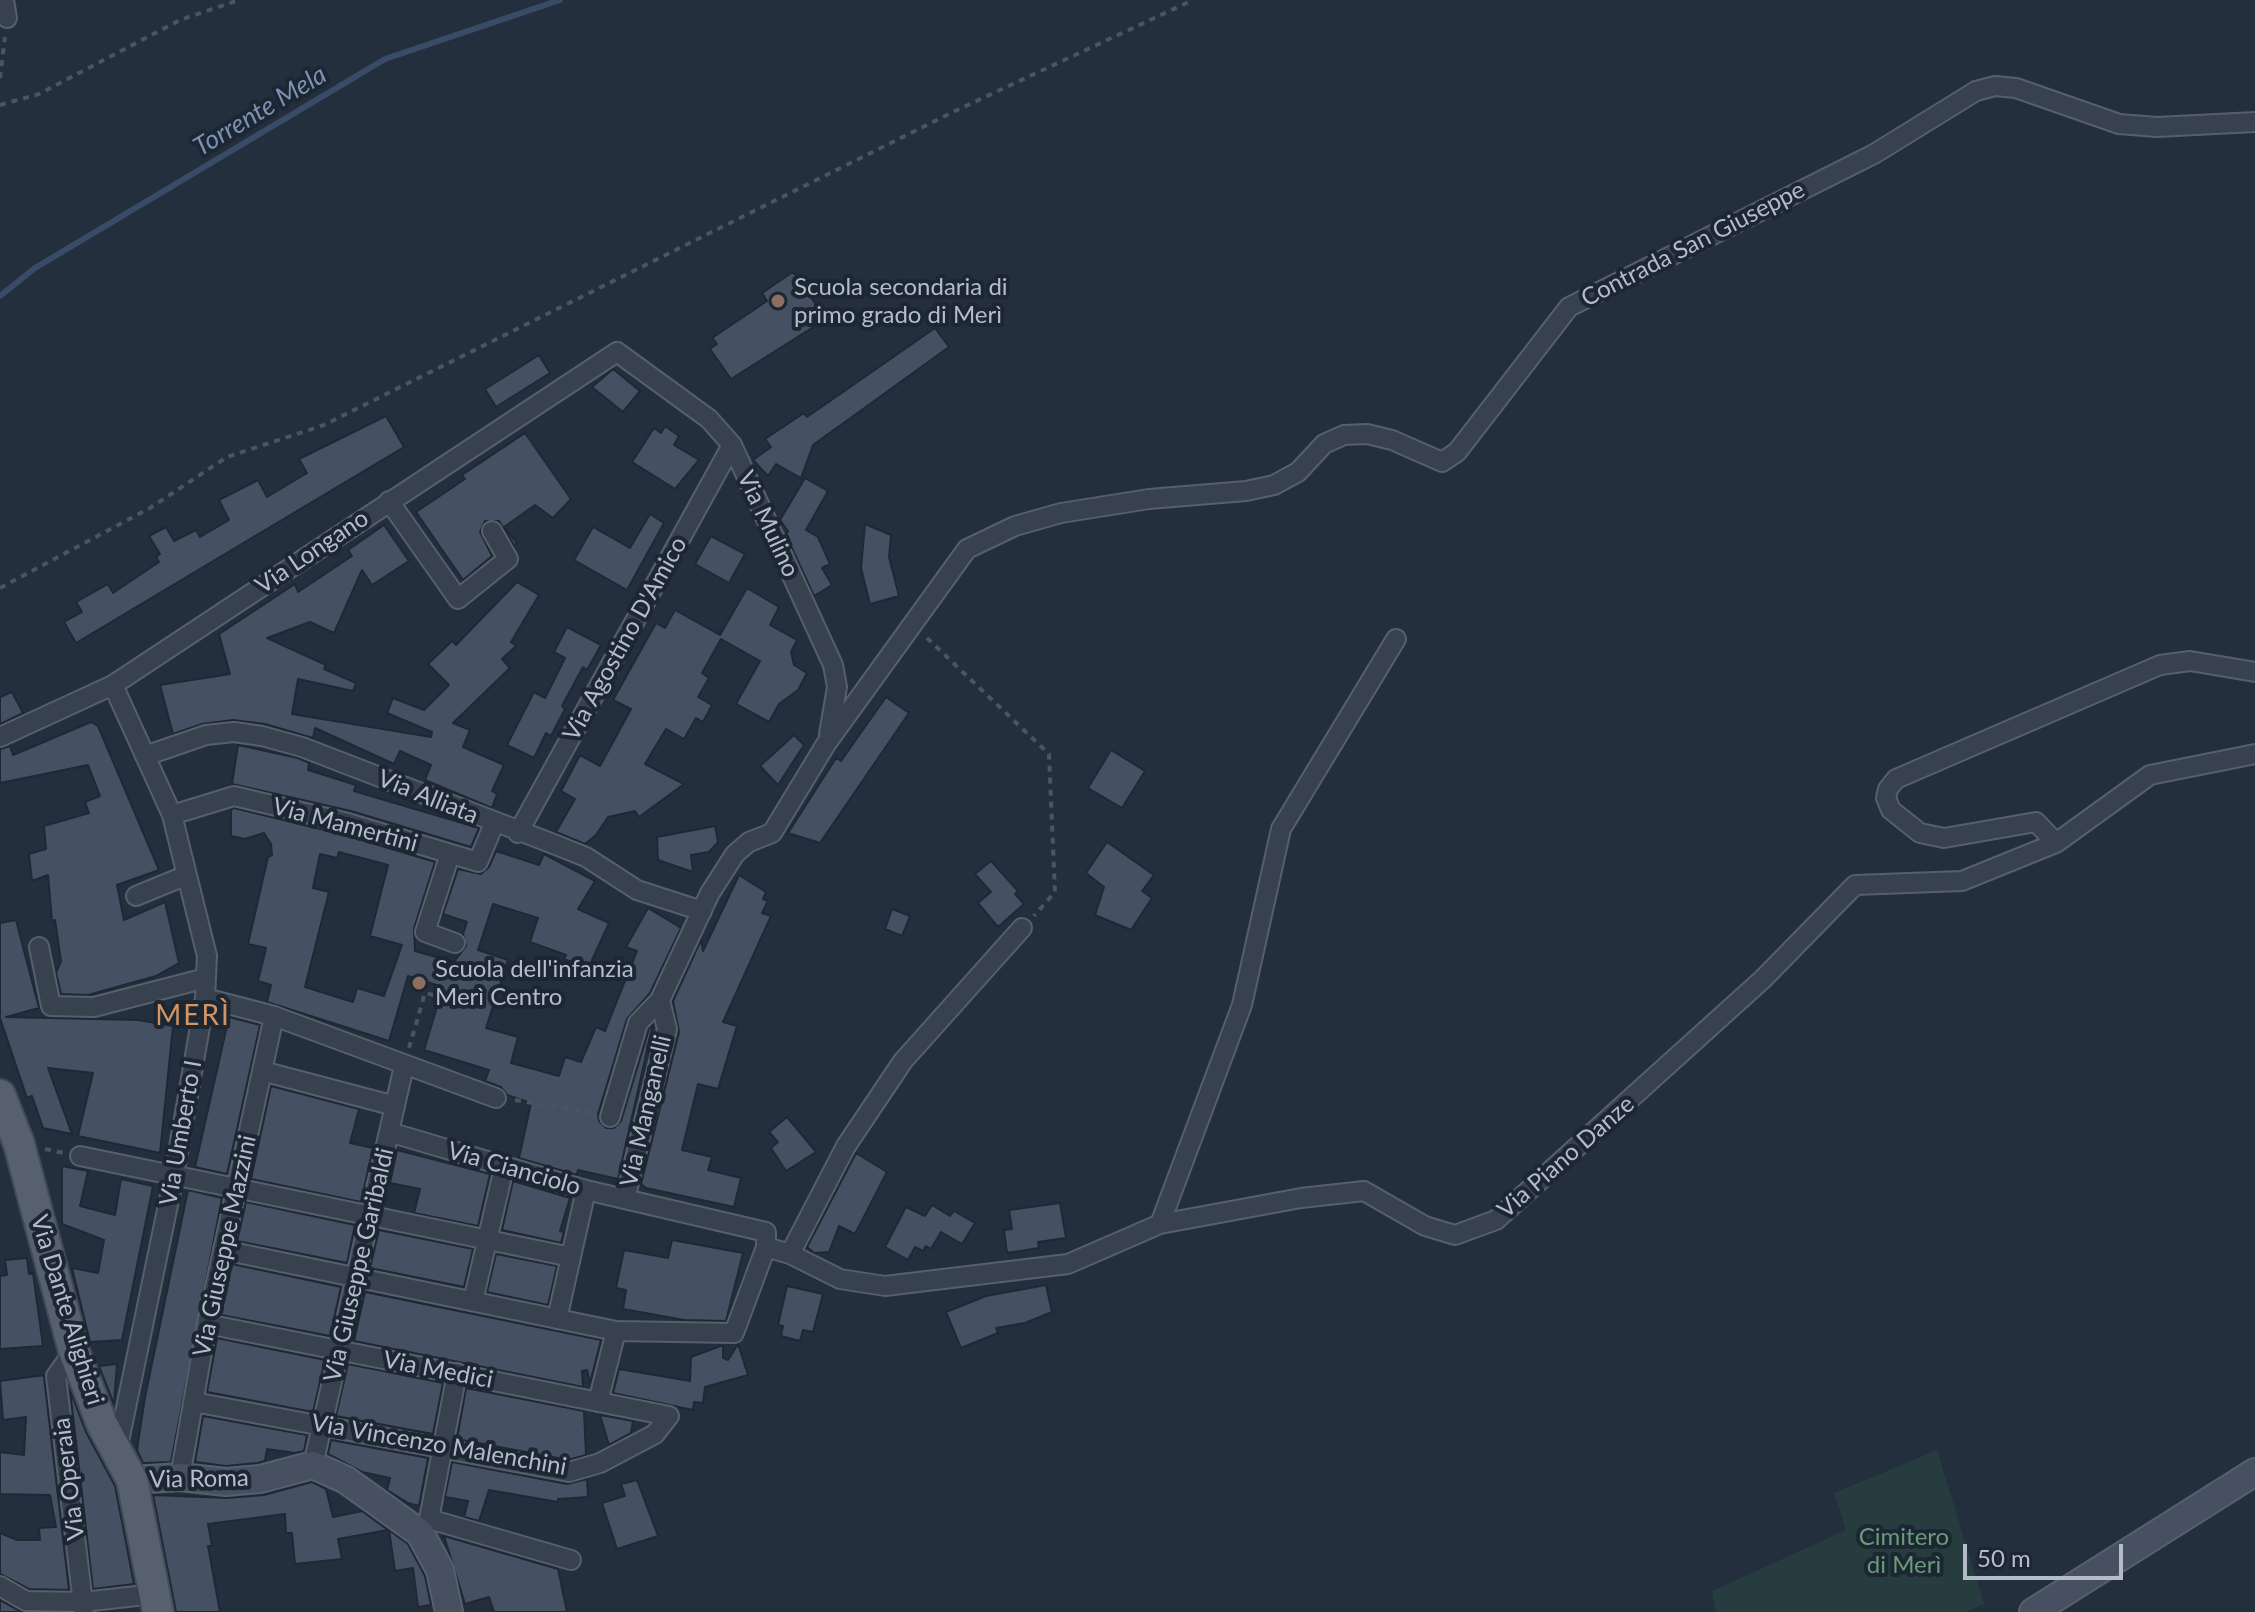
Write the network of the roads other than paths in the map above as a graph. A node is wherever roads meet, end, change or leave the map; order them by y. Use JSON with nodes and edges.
{"nodes":[{"id":1,"x":2255,"y":122,"type":"edge"},
{"id":2,"x":617,"y":352,"type":"joint"},
{"id":3,"x":732,"y":445,"type":"junction"},
{"id":4,"x":389,"y":501,"type":"junction"},
{"id":5,"x":492,"y":531,"type":"dead end"},
{"id":6,"x":1396,"y":639,"type":"dead end"},
{"id":7,"x":2255,"y":672,"type":"edge"},
{"id":8,"x":113,"y":685,"type":"junction"},
{"id":9,"x":0,"y":737,"type":"edge"},
{"id":10,"x":826,"y":744,"type":"junction"},
{"id":11,"x":2255,"y":754,"type":"edge"},
{"id":12,"x":145,"y":756,"type":"junction"},
{"id":13,"x":172,"y":815,"type":"junction"},
{"id":14,"x":494,"y":824,"type":"junction"},
{"id":15,"x":518,"y":833,"type":"junction"},
{"id":16,"x":2056,"y":843,"type":"junction"},
{"id":17,"x":450,"y":854,"type":"junction"},
{"id":18,"x":187,"y":875,"type":"junction"},
{"id":19,"x":136,"y":896,"type":"dead end"},
{"id":20,"x":702,"y":911,"type":"junction"},
{"id":21,"x":1022,"y":928,"type":"road end"},
{"id":22,"x":455,"y":943,"type":"dead end"},
{"id":23,"x":39,"y":947,"type":"dead end"},
{"id":24,"x":206,"y":978,"type":"junction"},
{"id":25,"x":205,"y":998,"type":"junction"},
{"id":26,"x":660,"y":1000,"type":"junction"},
{"id":27,"x":274,"y":1016,"type":"junction"},
{"id":28,"x":404,"y":1066,"type":"junction"},
{"id":29,"x":262,"y":1071,"type":"junction"},
{"id":30,"x":0,"y":1095,"type":"edge"},
{"id":31,"x":496,"y":1098,"type":"road end"},
{"id":32,"x":395,"y":1106,"type":"junction"},
{"id":33,"x":610,"y":1117,"type":"road end"},
{"id":34,"x":389,"y":1132,"type":"junction"},
{"id":35,"x":80,"y":1156,"type":"road end"},
{"id":36,"x":504,"y":1168,"type":"junction"},
{"id":37,"x":174,"y":1176,"type":"junction"},
{"id":38,"x":237,"y":1188,"type":"junction"},
{"id":39,"x":586,"y":1190,"type":"junction"},
{"id":40,"x":625,"y":1199,"type":"junction"},
{"id":41,"x":370,"y":1216,"type":"junction"},
{"id":42,"x":1160,"y":1224,"type":"junction"},
{"id":43,"x":487,"y":1240,"type":"junction"},
{"id":44,"x":766,"y":1247,"type":"junction"},
{"id":45,"x":223,"y":1250,"type":"junction"},
{"id":46,"x":790,"y":1254,"type":"junction"},
{"id":47,"x":571,"y":1257,"type":"junction"},
{"id":48,"x":356,"y":1277,"type":"junction"},
{"id":49,"x":473,"y":1301,"type":"junction"},
{"id":50,"x":557,"y":1319,"type":"junction"},
{"id":51,"x":207,"y":1324,"type":"junction"},
{"id":52,"x":616,"y":1331,"type":"junction"},
{"id":53,"x":339,"y":1350,"type":"junction"},
{"id":54,"x":74,"y":1351,"type":"junction"},
{"id":55,"x":457,"y":1373,"type":"junction"},
{"id":56,"x":194,"y":1402,"type":"junction"},
{"id":57,"x":598,"y":1402,"type":"junction"},
{"id":58,"x":669,"y":1416,"type":"joint"},
{"id":59,"x":322,"y":1426,"type":"junction"},
{"id":60,"x":443,"y":1448,"type":"junction"},
{"id":61,"x":117,"y":1451,"type":"junction"},
{"id":62,"x":313,"y":1465,"type":"junction"},
{"id":63,"x":2255,"y":1472,"type":"edge"},
{"id":64,"x":180,"y":1477,"type":"junction"},
{"id":65,"x":132,"y":1480,"type":"junction"},
{"id":66,"x":425,"y":1526,"type":"junction"},
{"id":67,"x":571,"y":1560,"type":"dead end"},
{"id":68,"x":0,"y":1586,"type":"edge"},
{"id":69,"x":156,"y":1603,"type":"edge"},
{"id":70,"x":24,"y":1607,"type":"edge"},
{"id":71,"x":84,"y":1607,"type":"edge"},
{"id":72,"x":449,"y":1612,"type":"edge"},
{"id":73,"x":2033,"y":1612,"type":"edge"}],
"edges":[{"from":1,"to":10,"type":"street","name":"Contrada San Giuseppe"},
{"from":2,"to":3,"type":"street","name":"Via Mulino"},
{"from":2,"to":4,"type":"street","name":"Via Longano"},
{"from":3,"to":10,"type":"street","name":"Via Mulino"},
{"from":3,"to":15,"type":"street","name":"Via Agostino D'Amico"},
{"from":4,"to":5,"type":"street"},
{"from":4,"to":8,"type":"street","name":"Via Longano"},
{"from":6,"to":42,"type":"street"},
{"from":7,"to":16,"type":"street"},
{"from":8,"to":9,"type":"street","name":"Via Longano"},
{"from":8,"to":12,"type":"street","name":"Via Umberto I"},
{"from":10,"to":20,"type":"street","name":"Via Manganelli"},
{"from":11,"to":16,"type":"street","name":"Via Piano Danze"},
{"from":12,"to":13,"type":"street","name":"Via Umberto I"},
{"from":12,"to":14,"type":"street","name":"Via Alliata"},
{"from":13,"to":17,"type":"street","name":"Via Mamertini"},
{"from":13,"to":18,"type":"street","name":"Via Umberto I"},
{"from":14,"to":15,"type":"street","name":"Via Alliata"},
{"from":14,"to":17,"type":"street","name":"Via Mamertini"},
{"from":15,"to":20,"type":"street","name":"Via Alliata"},
{"from":16,"to":42,"type":"street","name":"Via Piano Danze"},
{"from":17,"to":22,"type":"street"},
{"from":18,"to":19,"type":"street"},
{"from":18,"to":24,"type":"street","name":"Via Umberto I"},
{"from":20,"to":26,"type":"street","name":"Via Manganelli"},
{"from":21,"to":46,"type":"street"},
{"from":23,"to":24,"type":"street"},
{"from":24,"to":25,"type":"street","name":"Via Umberto I"},
{"from":25,"to":27,"type":"street"},
{"from":25,"to":37,"type":"street","name":"Via Umberto I"},
{"from":26,"to":33,"type":"street"},
{"from":26,"to":40,"type":"street","name":"Via Manganelli"},
{"from":27,"to":28,"type":"street"},
{"from":27,"to":29,"type":"street","name":"Via Giuseppe Mazzini"},
{"from":28,"to":31,"type":"street"},
{"from":28,"to":32,"type":"street","name":"Via Giuseppe Garibaldi"},
{"from":29,"to":32,"type":"street"},
{"from":29,"to":38,"type":"street","name":"Via Giuseppe Mazzini"},
{"from":30,"to":54,"type":"main road","name":"Via Dante Alighieri"},
{"from":32,"to":34,"type":"street","name":"Via Giuseppe Garibaldi"},
{"from":34,"to":36,"type":"street","name":"Via Cianciolo"},
{"from":34,"to":41,"type":"street","name":"Via Giuseppe Garibaldi"},
{"from":35,"to":37,"type":"street"},
{"from":36,"to":39,"type":"street","name":"Via Cianciolo"},
{"from":36,"to":43,"type":"street"},
{"from":37,"to":38,"type":"street"},
{"from":37,"to":61,"type":"street","name":"Via Umberto I"},
{"from":38,"to":41,"type":"street"},
{"from":38,"to":45,"type":"street","name":"Via Giuseppe Mazzini"},
{"from":39,"to":40,"type":"street","name":"Via Cianciolo"},
{"from":39,"to":47,"type":"street"},
{"from":40,"to":44,"type":"street","name":"Via Cianciolo"},
{"from":41,"to":43,"type":"street"},
{"from":41,"to":48,"type":"street","name":"Via Giuseppe Garibaldi"},
{"from":42,"to":46,"type":"street","name":"Via Piano Danze"},
{"from":43,"to":47,"type":"street"},
{"from":43,"to":49,"type":"street"},
{"from":44,"to":46,"type":"street","name":"Via Piano Danze"},
{"from":44,"to":52,"type":"street"},
{"from":45,"to":48,"type":"street"},
{"from":45,"to":51,"type":"street","name":"Via Giuseppe Mazzini"},
{"from":47,"to":50,"type":"street"},
{"from":48,"to":49,"type":"street"},
{"from":48,"to":53,"type":"street","name":"Via Giuseppe Garibaldi"},
{"from":49,"to":50,"type":"street"},
{"from":50,"to":52,"type":"street"},
{"from":51,"to":53,"type":"street","name":"Via Medici"},
{"from":51,"to":56,"type":"street","name":"Via Giuseppe Mazzini"},
{"from":52,"to":57,"type":"street"},
{"from":53,"to":55,"type":"street","name":"Via Medici"},
{"from":53,"to":59,"type":"street","name":"Via Giuseppe Garibaldi"},
{"from":54,"to":61,"type":"main road","name":"Via Dante Alighieri"},
{"from":54,"to":71,"type":"street","name":"Via Operaia"},
{"from":55,"to":57,"type":"street","name":"Via Medici"},
{"from":55,"to":60,"type":"street"},
{"from":56,"to":59,"type":"street","name":"Via Vincenzo Malenchini"},
{"from":56,"to":64,"type":"street","name":"Via Giuseppe Mazzini"},
{"from":57,"to":58,"type":"street","name":"Via Medici"},
{"from":58,"to":60,"type":"street","name":"Via Vincenzo Malenchini"},
{"from":59,"to":60,"type":"street","name":"Via Vincenzo Malenchini"},
{"from":59,"to":62,"type":"street","name":"Via Giuseppe Garibaldi"},
{"from":60,"to":66,"type":"street"},
{"from":61,"to":65,"type":"main road","name":"Via Dante Alighieri"},
{"from":62,"to":64,"type":"street","name":"Via Roma"},
{"from":62,"to":66,"type":"street"},
{"from":63,"to":73,"type":"street"},
{"from":64,"to":65,"type":"street","name":"Via Roma"},
{"from":65,"to":69,"type":"main road","name":"Via Dante Alighieri"},
{"from":66,"to":67,"type":"street"},
{"from":66,"to":72,"type":"street"},
{"from":68,"to":70,"type":"street"},
{"from":69,"to":71,"type":"street"},
{"from":70,"to":71,"type":"street"}]}
